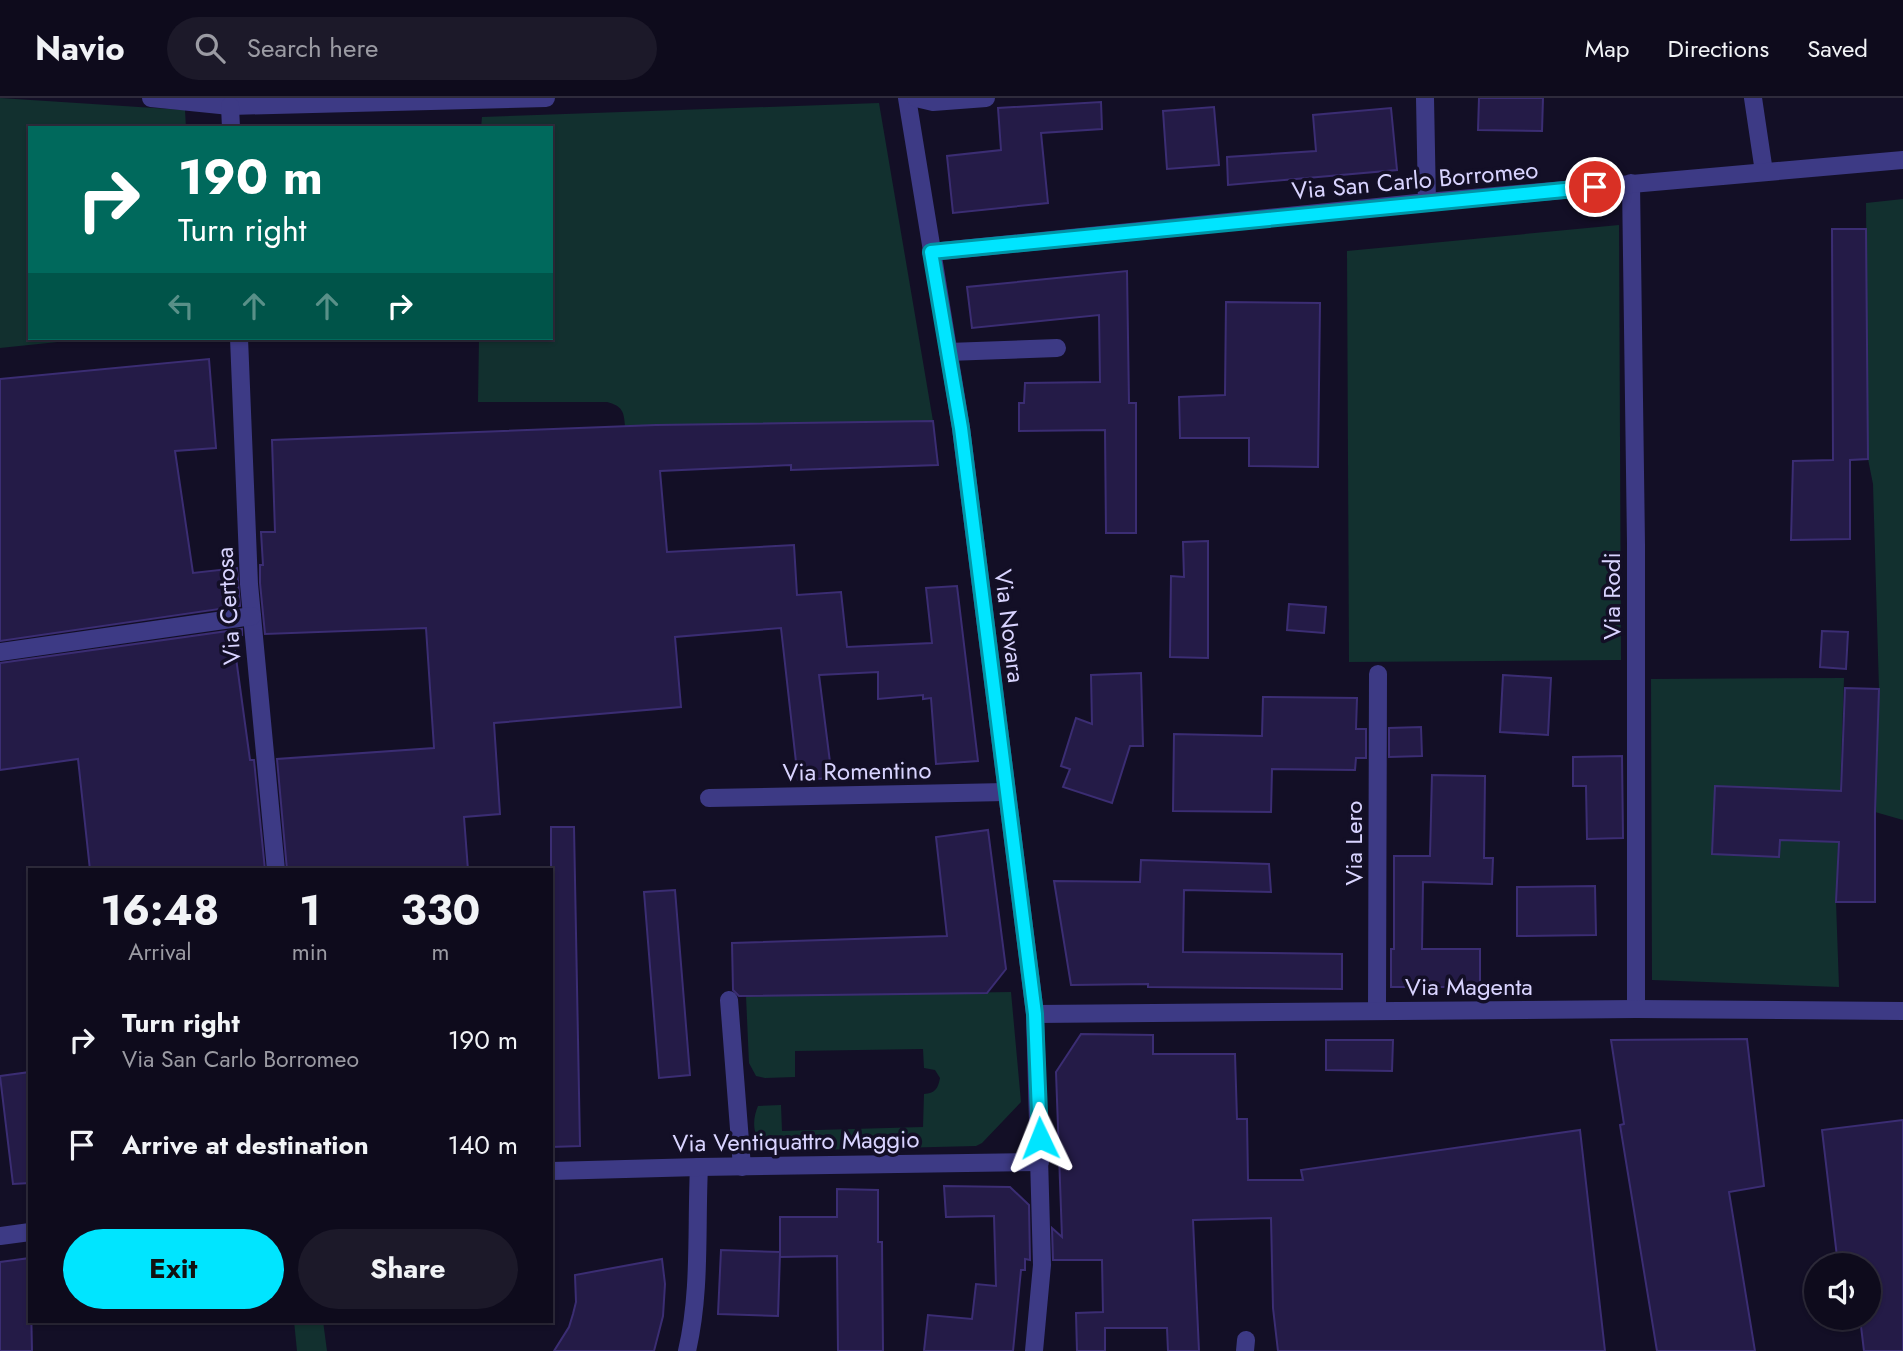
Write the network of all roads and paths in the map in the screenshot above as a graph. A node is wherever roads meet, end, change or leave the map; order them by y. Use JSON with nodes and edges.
{"nodes":[{"id":1,"x":151,"y":98,"type":"edge"},
{"id":2,"x":546,"y":98,"type":"edge"},
{"id":3,"x":907,"y":98,"type":"edge"},
{"id":4,"x":916,"y":98,"type":"edge"},
{"id":5,"x":986,"y":98,"type":"edge"},
{"id":6,"x":1426,"y":98,"type":"edge"},
{"id":7,"x":1753,"y":98,"type":"edge"},
{"id":8,"x":230,"y":106,"type":"junction"},
{"id":9,"x":231,"y":126,"type":"edge"},
{"id":10,"x":1903,"y":160,"type":"edge"},
{"id":11,"x":1763,"y":172,"type":"junction"},
{"id":12,"x":1631,"y":183,"type":"junction"},
{"id":13,"x":1427,"y":202,"type":"junction"},
{"id":14,"x":931,"y":252,"type":"junction"},
{"id":15,"x":239,"y":340,"type":"edge"},
{"id":16,"x":1056,"y":348,"type":"dead end"},
{"id":17,"x":948,"y":352,"type":"junction"},
{"id":18,"x":252,"y":616,"type":"junction"},
{"id":19,"x":0,"y":652,"type":"edge"},
{"id":20,"x":1378,"y":674,"type":"dead end"},
{"id":21,"x":1006,"y":792,"type":"junction"},
{"id":22,"x":709,"y":798,"type":"dead end"},
{"id":23,"x":276,"y":868,"type":"edge"},
{"id":24,"x":729,"y":1000,"type":"dead end"},
{"id":25,"x":1636,"y":1009,"type":"junction"},
{"id":26,"x":1377,"y":1011,"type":"junction"},
{"id":27,"x":1903,"y":1011,"type":"edge"},
{"id":28,"x":1035,"y":1014,"type":"junction"},
{"id":29,"x":1040,"y":1162,"type":"junction"},
{"id":30,"x":699,"y":1167,"type":"junction"},
{"id":31,"x":742,"y":1167,"type":"junction"},
{"id":32,"x":553,"y":1171,"type":"edge"},
{"id":33,"x":28,"y":1232,"type":"edge"},
{"id":34,"x":0,"y":1236,"type":"edge"},
{"id":35,"x":687,"y":1351,"type":"edge"},
{"id":36,"x":1034,"y":1351,"type":"edge"}],
"edges":[{"from":1,"to":8,"type":"street"},
{"from":2,"to":8,"type":"street"},
{"from":3,"to":14,"type":"street","name":"Via Novara"},
{"from":4,"to":5,"type":"street"},
{"from":6,"to":13,"type":"street"},
{"from":7,"to":11,"type":"street"},
{"from":8,"to":9,"type":"street"},
{"from":10,"to":11,"type":"street","name":"Via San Carlo Borromeo"},
{"from":11,"to":12,"type":"street","name":"Via San Carlo Borromeo"},
{"from":12,"to":13,"type":"street","name":"Via San Carlo Borromeo"},
{"from":12,"to":25,"type":"street","name":"Via Rodi"},
{"from":13,"to":14,"type":"street","name":"Via San Carlo Borromeo"},
{"from":14,"to":17,"type":"street","name":"Via Novara"},
{"from":15,"to":18,"type":"street","name":"Via Certosa"},
{"from":16,"to":17,"type":"street"},
{"from":17,"to":21,"type":"street","name":"Via Novara"},
{"from":18,"to":19,"type":"street"},
{"from":18,"to":23,"type":"street","name":"Via Certosa"},
{"from":20,"to":26,"type":"street","name":"Via Lero"},
{"from":21,"to":22,"type":"street","name":"Via Romentino"},
{"from":21,"to":28,"type":"street","name":"Via Novara"},
{"from":24,"to":31,"type":"street"},
{"from":25,"to":26,"type":"street","name":"Via Magenta"},
{"from":25,"to":27,"type":"street","name":"Via Magenta"},
{"from":26,"to":28,"type":"street","name":"Via Magenta"},
{"from":28,"to":29,"type":"street","name":"Via Novara"},
{"from":29,"to":31,"type":"street","name":"Via Ventiquattro Maggio"},
{"from":29,"to":36,"type":"street","name":"Via Novara"},
{"from":30,"to":31,"type":"street","name":"Via Ventiquattro Maggio"},
{"from":30,"to":32,"type":"street","name":"Via Ventiquattro Maggio"},
{"from":30,"to":35,"type":"street"},
{"from":33,"to":34,"type":"street"}]}
